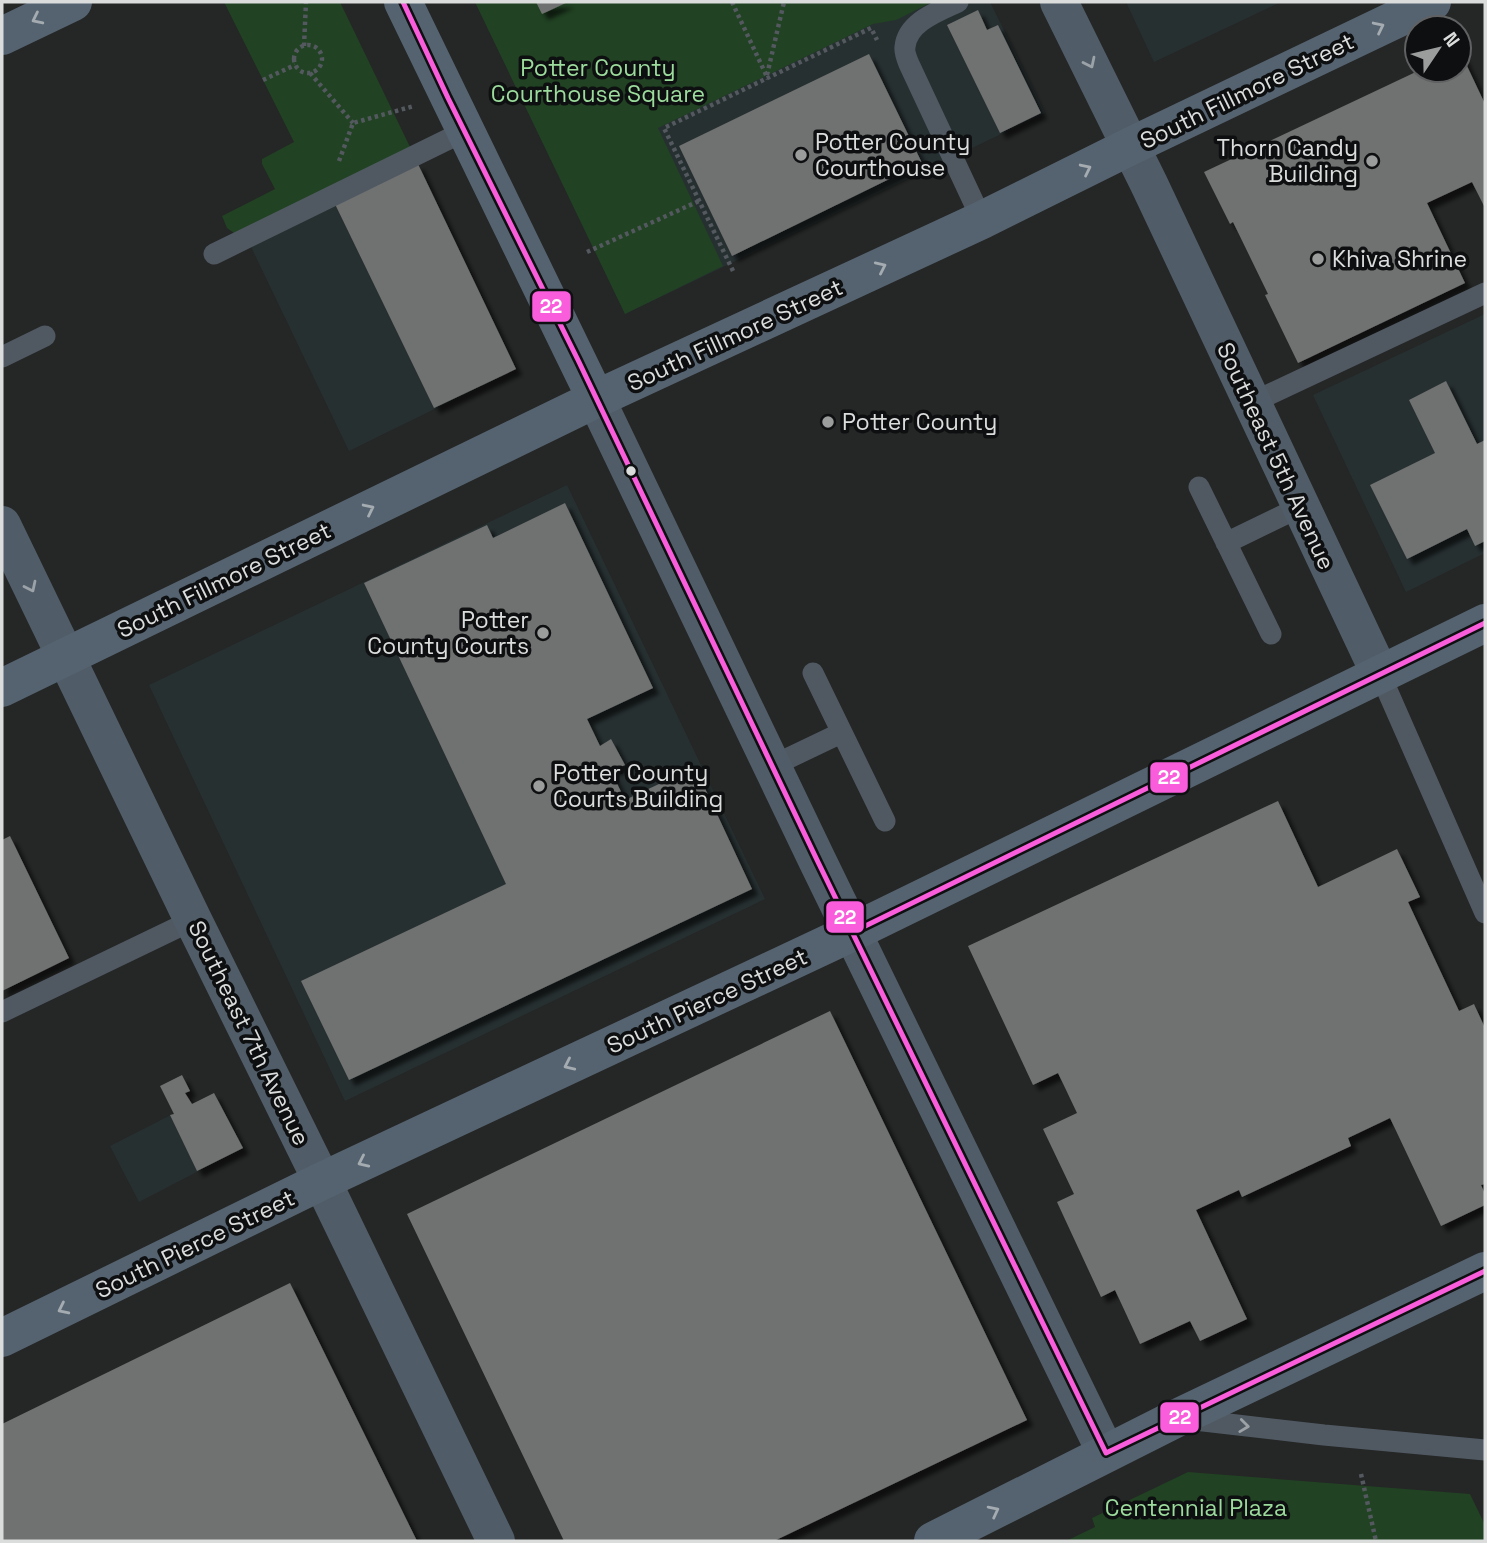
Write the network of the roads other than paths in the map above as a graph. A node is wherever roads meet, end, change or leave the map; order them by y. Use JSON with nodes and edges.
{"nodes":[{"id":1,"x":73,"y":2,"type":"edge"},
{"id":2,"x":402,"y":2,"type":"edge"},
{"id":3,"x":958,"y":2,"type":"edge"},
{"id":4,"x":1059,"y":2,"type":"edge"},
{"id":5,"x":1432,"y":2,"type":"edge"},
{"id":6,"x":2,"y":36,"type":"edge"},
{"id":7,"x":456,"y":115,"type":"junction"},
{"id":8,"x":1131,"y":146,"type":"junction"},
{"id":9,"x":982,"y":220,"type":"junction"},
{"id":10,"x":214,"y":254,"type":"dead end"},
{"id":11,"x":1485,"y":293,"type":"edge"},
{"id":12,"x":45,"y":336,"type":"dead end"},
{"id":13,"x":2,"y":357,"type":"edge"},
{"id":14,"x":596,"y":399,"type":"junction"},
{"id":15,"x":1251,"y":403,"type":"junction"},
{"id":16,"x":1199,"y":486,"type":"dead end"},
{"id":17,"x":1300,"y":507,"type":"junction"},
{"id":18,"x":2,"y":525,"type":"edge"},
{"id":19,"x":1226,"y":543,"type":"junction"},
{"id":20,"x":1485,"y":623,"type":"edge"},
{"id":21,"x":1271,"y":634,"type":"dead end"},
{"id":22,"x":65,"y":658,"type":"junction"},
{"id":23,"x":813,"y":673,"type":"dead end"},
{"id":24,"x":1380,"y":674,"type":"junction"},
{"id":25,"x":2,"y":688,"type":"edge"},
{"id":26,"x":841,"y":733,"type":"junction"},
{"id":27,"x":772,"y":766,"type":"junction"},
{"id":28,"x":885,"y":821,"type":"dead end"},
{"id":29,"x":1485,"y":913,"type":"edge"},
{"id":30,"x":193,"y":920,"type":"junction"},
{"id":31,"x":853,"y":932,"type":"junction"},
{"id":32,"x":2,"y":1012,"type":"edge"},
{"id":33,"x":322,"y":1181,"type":"junction"},
{"id":34,"x":1485,"y":1271,"type":"edge"},
{"id":35,"x":2,"y":1338,"type":"edge"},
{"id":36,"x":1177,"y":1418,"type":"junction"},
{"id":37,"x":1485,"y":1450,"type":"edge"},
{"id":38,"x":1106,"y":1453,"type":"junction"},
{"id":39,"x":496,"y":1541,"type":"edge"},
{"id":40,"x":933,"y":1541,"type":"edge"}],
"edges":[{"from":1,"to":6,"type":"main road","one_way":true},
{"from":2,"to":7,"type":"main road"},
{"from":3,"to":9,"type":"lane"},
{"from":4,"to":8,"type":"street","name":"Southeast 5th Avenue","one_way":true},
{"from":8,"to":5,"type":"main road","name":"South Fillmore Street","one_way":true},
{"from":7,"to":10,"type":"lane"},
{"from":7,"to":14,"type":"main road"},
{"from":9,"to":8,"type":"main road","name":"South Fillmore Street","one_way":true},
{"from":8,"to":15,"type":"street","name":"Southeast 5th Avenue"},
{"from":14,"to":9,"type":"main road","name":"South Fillmore Street","one_way":true},
{"from":11,"to":15,"type":"lane"},
{"from":12,"to":13,"type":"lane"},
{"from":22,"to":14,"type":"main road","name":"South Fillmore Street","one_way":true},
{"from":14,"to":27,"type":"street"},
{"from":15,"to":17,"type":"street","name":"Southeast 5th Avenue"},
{"from":16,"to":19,"type":"lane"},
{"from":17,"to":19,"type":"lane"},
{"from":17,"to":24,"type":"street","name":"Southeast 5th Avenue"},
{"from":18,"to":22,"type":"street","name":"Southeast 7th Avenue","one_way":true},
{"from":19,"to":21,"type":"lane"},
{"from":20,"to":24,"type":"main road","name":"South Pierce Street"},
{"from":22,"to":25,"type":"main road","name":"South Fillmore Street"},
{"from":22,"to":30,"type":"street","name":"Southeast 7th Avenue"},
{"from":23,"to":26,"type":"lane"},
{"from":24,"to":29,"type":"lane","name":"Southeast 5th Avenue"},
{"from":24,"to":31,"type":"main road","name":"South Pierce Street"},
{"from":26,"to":27,"type":"lane"},
{"from":26,"to":28,"type":"lane"},
{"from":27,"to":31,"type":"street"},
{"from":30,"to":32,"type":"lane"},
{"from":30,"to":33,"type":"street","name":"Southeast 7th Avenue"},
{"from":31,"to":33,"type":"main road","name":"South Pierce Street","one_way":true},
{"from":31,"to":38,"type":"street"},
{"from":33,"to":35,"type":"main road","name":"South Pierce Street","one_way":true},
{"from":33,"to":39,"type":"street","name":"Southeast 7th Avenue"},
{"from":34,"to":36,"type":"main road"},
{"from":36,"to":37,"type":"lane","one_way":true},
{"from":36,"to":38,"type":"main road"},
{"from":40,"to":38,"type":"main road","one_way":true}]}
